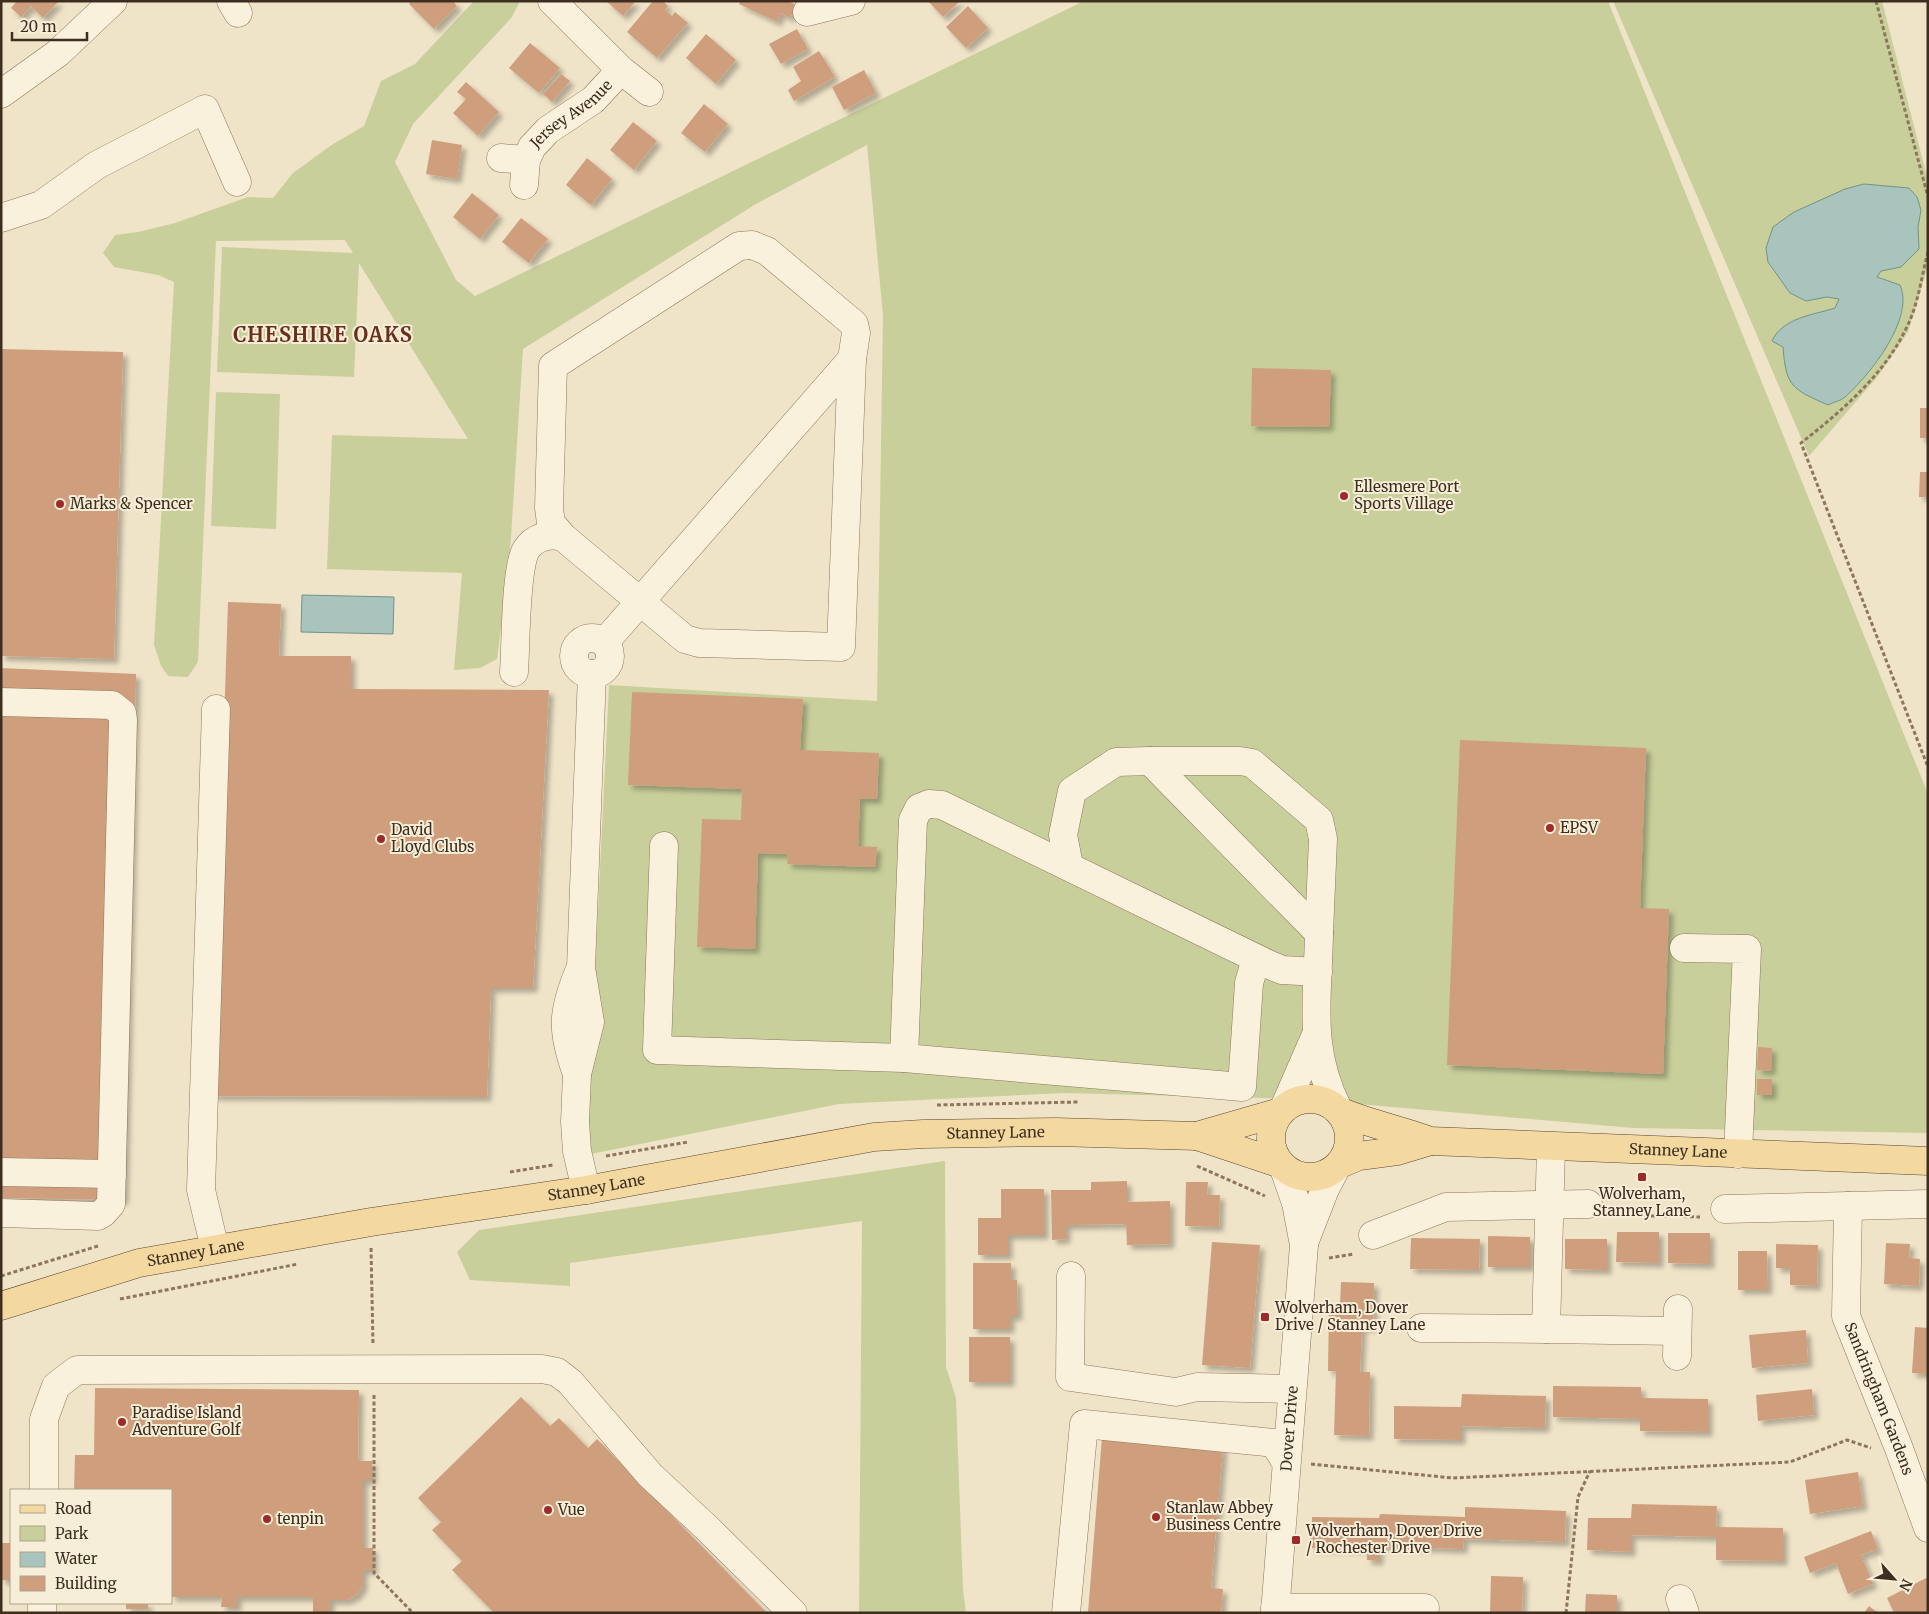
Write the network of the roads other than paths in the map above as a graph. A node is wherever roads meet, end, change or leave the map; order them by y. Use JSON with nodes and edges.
{"nodes":[{"id":1,"x":113,"y":1,"type":"edge"},
{"id":2,"x":552,"y":1,"type":"edge"},
{"id":3,"x":851,"y":1,"type":"edge"},
{"id":4,"x":807,"y":12,"type":"dead end"},
{"id":5,"x":621,"y":70,"type":"junction"},
{"id":6,"x":649,"y":92,"type":"dead end"},
{"id":7,"x":1,"y":94,"type":"edge"},
{"id":8,"x":517,"y":168,"type":"dead end"},
{"id":9,"x":237,"y":182,"type":"dead end"},
{"id":10,"x":1,"y":218,"type":"edge"},
{"id":11,"x":852,"y":359,"type":"junction"},
{"id":12,"x":563,"y":537,"type":"junction"},
{"id":13,"x":639,"y":603,"type":"junction"},
{"id":14,"x":514,"y":672,"type":"dead end"},
{"id":15,"x":1,"y":702,"type":"edge"},
{"id":16,"x":216,"y":709,"type":"dead end"},
{"id":17,"x":1150,"y":761,"type":"junction"},
{"id":18,"x":664,"y":846,"type":"dead end"},
{"id":19,"x":1069,"y":866,"type":"junction"},
{"id":20,"x":1319,"y":933,"type":"junction"},
{"id":21,"x":1684,"y":948,"type":"dead end"},
{"id":22,"x":1256,"y":959,"type":"junction"},
{"id":23,"x":1318,"y":972,"type":"junction"},
{"id":24,"x":1315,"y":1037,"type":"junction"},
{"id":25,"x":904,"y":1058,"type":"junction"},
{"id":26,"x":1282,"y":1110,"type":"junction"},
{"id":27,"x":1339,"y":1111,"type":"junction"},
{"id":28,"x":1197,"y":1136,"type":"junction"},
{"id":29,"x":1430,"y":1141,"type":"junction"},
{"id":30,"x":1551,"y":1148,"type":"junction"},
{"id":31,"x":1738,"y":1154,"type":"junction"},
{"id":32,"x":1928,"y":1161,"type":"edge"},
{"id":33,"x":1282,"y":1165,"type":"junction"},
{"id":34,"x":1338,"y":1166,"type":"junction"},
{"id":35,"x":1,"y":1172,"type":"edge"},
{"id":36,"x":112,"y":1174,"type":"junction"},
{"id":37,"x":586,"y":1190,"type":"junction"},
{"id":38,"x":1550,"y":1204,"type":"junction"},
{"id":39,"x":1588,"y":1204,"type":"road end"},
{"id":40,"x":1928,"y":1204,"type":"edge"},
{"id":41,"x":1848,"y":1206,"type":"junction"},
{"id":42,"x":1725,"y":1208,"type":"road end"},
{"id":43,"x":1,"y":1212,"type":"edge"},
{"id":44,"x":1373,"y":1236,"type":"road end"},
{"id":45,"x":214,"y":1249,"type":"junction"},
{"id":46,"x":1312,"y":1252,"type":"junction"},
{"id":47,"x":1071,"y":1276,"type":"dead end"},
{"id":48,"x":1,"y":1306,"type":"edge"},
{"id":49,"x":1421,"y":1328,"type":"dead end"},
{"id":50,"x":1546,"y":1330,"type":"junction"},
{"id":51,"x":1677,"y":1332,"type":"dead end"},
{"id":52,"x":1291,"y":1390,"type":"junction"},
{"id":53,"x":1286,"y":1462,"type":"junction"},
{"id":54,"x":44,"y":1489,"type":"edge"},
{"id":55,"x":1928,"y":1528,"type":"edge"},
{"id":56,"x":1425,"y":1608,"type":"dead end"},
{"id":57,"x":1275,"y":1611,"type":"edge"},
{"id":58,"x":793,"y":1613,"type":"edge"},
{"id":59,"x":1066,"y":1613,"type":"edge"}],
"edges":[{"from":1,"to":7,"type":"street"},
{"from":2,"to":5,"type":"street","name":"Jersey Avenue"},
{"from":3,"to":4,"type":"street"},
{"from":5,"to":6,"type":"street","name":"Jersey Avenue"},
{"from":5,"to":8,"type":"street","name":"Jersey Avenue"},
{"from":9,"to":10,"type":"street"},
{"from":11,"to":12,"type":"street"},
{"from":11,"to":13,"type":"street"},
{"from":11,"to":13,"type":"street"},
{"from":12,"to":13,"type":"street"},
{"from":12,"to":14,"type":"street"},
{"from":13,"to":37,"type":"street"},
{"from":15,"to":36,"type":"street"},
{"from":16,"to":45,"type":"street"},
{"from":17,"to":19,"type":"street"},
{"from":17,"to":20,"type":"street"},
{"from":17,"to":20,"type":"street"},
{"from":18,"to":25,"type":"street"},
{"from":19,"to":22,"type":"street"},
{"from":19,"to":25,"type":"street"},
{"from":20,"to":23,"type":"street"},
{"from":21,"to":31,"type":"street"},
{"from":22,"to":23,"type":"street"},
{"from":22,"to":25,"type":"street"},
{"from":23,"to":24,"type":"street"},
{"from":24,"to":26,"type":"street"},
{"from":24,"to":27,"type":"street"},
{"from":26,"to":27,"type":"main road"},
{"from":26,"to":28,"type":"main road","name":"Stanney Lane"},
{"from":26,"to":33,"type":"main road"},
{"from":27,"to":29,"type":"main road","name":"Stanney Lane"},
{"from":27,"to":34,"type":"main road"},
{"from":28,"to":33,"type":"main road","name":"Stanney Lane"},
{"from":28,"to":37,"type":"main road","name":"Stanney Lane"},
{"from":29,"to":30,"type":"main road","name":"Stanney Lane"},
{"from":29,"to":34,"type":"main road","name":"Stanney Lane"},
{"from":30,"to":31,"type":"main road","name":"Stanney Lane"},
{"from":30,"to":38,"type":"street"},
{"from":31,"to":32,"type":"main road","name":"Stanney Lane"},
{"from":33,"to":34,"type":"main road"},
{"from":33,"to":46,"type":"street","name":"Dover Drive"},
{"from":34,"to":46,"type":"street","name":"Dover Drive"},
{"from":35,"to":36,"type":"street"},
{"from":36,"to":43,"type":"street"},
{"from":37,"to":45,"type":"main road","name":"Stanney Lane"},
{"from":38,"to":39,"type":"street"},
{"from":38,"to":44,"type":"street"},
{"from":38,"to":50,"type":"street"},
{"from":40,"to":41,"type":"street"},
{"from":41,"to":42,"type":"street"},
{"from":41,"to":55,"type":"street","name":"Sandringham Gardens"},
{"from":45,"to":48,"type":"main road","name":"Stanney Lane"},
{"from":46,"to":52,"type":"street","name":"Dover Drive"},
{"from":47,"to":52,"type":"street"},
{"from":49,"to":50,"type":"street"},
{"from":50,"to":51,"type":"street"},
{"from":52,"to":53,"type":"street","name":"Dover Drive"},
{"from":53,"to":57,"type":"street","name":"Dover Drive"},
{"from":53,"to":59,"type":"street"},
{"from":54,"to":58,"type":"street"},
{"from":56,"to":57,"type":"street"}]}
